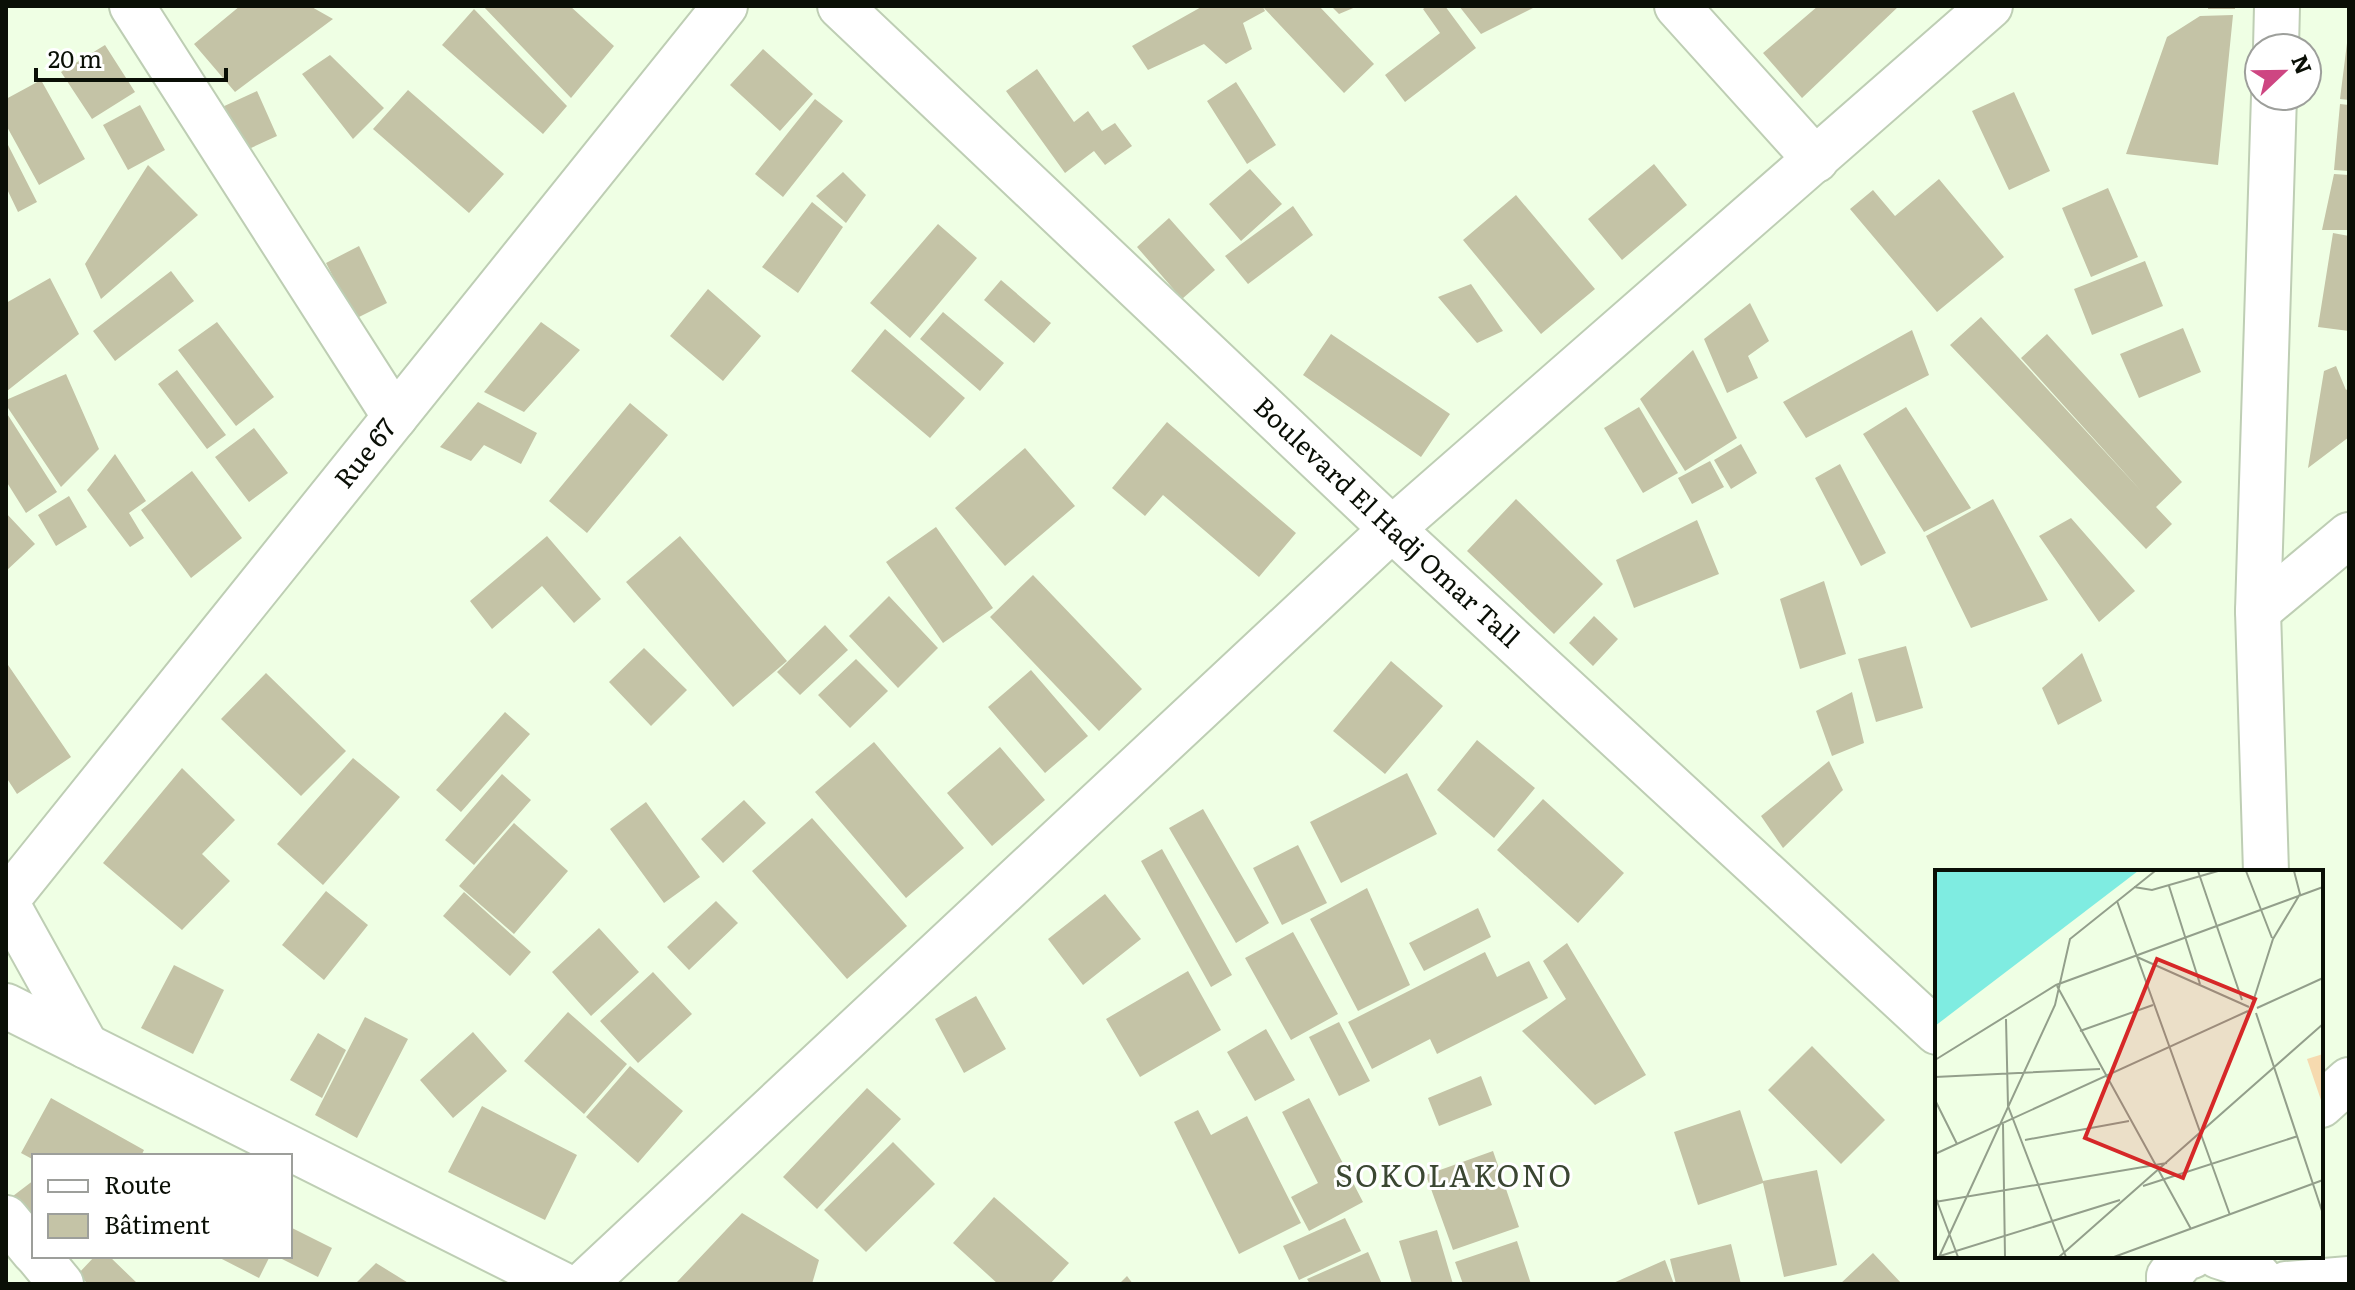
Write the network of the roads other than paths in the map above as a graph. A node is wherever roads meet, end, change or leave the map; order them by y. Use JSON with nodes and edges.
{"nodes":[{"id":1,"x":132,"y":6,"type":"edge"},
{"id":2,"x":725,"y":6,"type":"edge"},
{"id":3,"x":840,"y":6,"type":"edge"},
{"id":4,"x":1677,"y":6,"type":"edge"},
{"id":5,"x":1990,"y":6,"type":"edge"},
{"id":6,"x":2277,"y":6,"type":"edge"},
{"id":7,"x":2276,"y":32,"type":"edge"},
{"id":8,"x":2274,"y":112,"type":"edge"},
{"id":9,"x":1816,"y":160,"type":"junction"},
{"id":10,"x":395,"y":417,"type":"junction"},
{"id":11,"x":1392,"y":529,"type":"junction"},
{"id":12,"x":2349,"y":535,"type":"edge"},
{"id":13,"x":2258,"y":611,"type":"junction"},
{"id":14,"x":2266,"y":870,"type":"edge"},
{"id":15,"x":6,"y":902,"type":"edge"},
{"id":16,"x":6,"y":1006,"type":"edge"},
{"id":17,"x":1935,"y":1030,"type":"edge"},
{"id":18,"x":86,"y":1046,"type":"junction"},
{"id":19,"x":2349,"y":1080,"type":"edge"},
{"id":20,"x":2323,"y":1103,"type":"edge"},
{"id":21,"x":6,"y":1218,"type":"edge"},
{"id":22,"x":32,"y":1249,"type":"edge"},
{"id":23,"x":39,"y":1258,"type":"edge"},
{"id":24,"x":2200,"y":1261,"type":"edge"},
{"id":25,"x":2349,"y":1279,"type":"edge"},
{"id":26,"x":61,"y":1284,"type":"edge"},
{"id":27,"x":561,"y":1284,"type":"edge"},
{"id":28,"x":584,"y":1284,"type":"edge"},
{"id":29,"x":2265,"y":1284,"type":"edge"},
{"id":30,"x":2286,"y":1284,"type":"edge"}],
"edges":[{"from":1,"to":10,"type":"street"},
{"from":2,"to":10,"type":"street","name":"Rue 67"},
{"from":3,"to":11,"type":"street","name":"Boulevard El Hadj Omar Tall"},
{"from":4,"to":9,"type":"street"},
{"from":5,"to":9,"type":"street"},
{"from":6,"to":7,"type":"street"},
{"from":8,"to":13,"type":"street"},
{"from":9,"to":11,"type":"street"},
{"from":10,"to":15,"type":"street","name":"Rue 67"},
{"from":11,"to":17,"type":"street","name":"Boulevard El Hadj Omar Tall"},
{"from":11,"to":28,"type":"street"},
{"from":12,"to":13,"type":"street"},
{"from":13,"to":14,"type":"street"},
{"from":15,"to":18,"type":"street"},
{"from":16,"to":18,"type":"street"},
{"from":18,"to":27,"type":"street"},
{"from":19,"to":20,"type":"street"},
{"from":21,"to":22,"type":"street"},
{"from":23,"to":26,"type":"street"},
{"from":24,"to":29,"type":"street"},
{"from":25,"to":30,"type":"street"}]}
